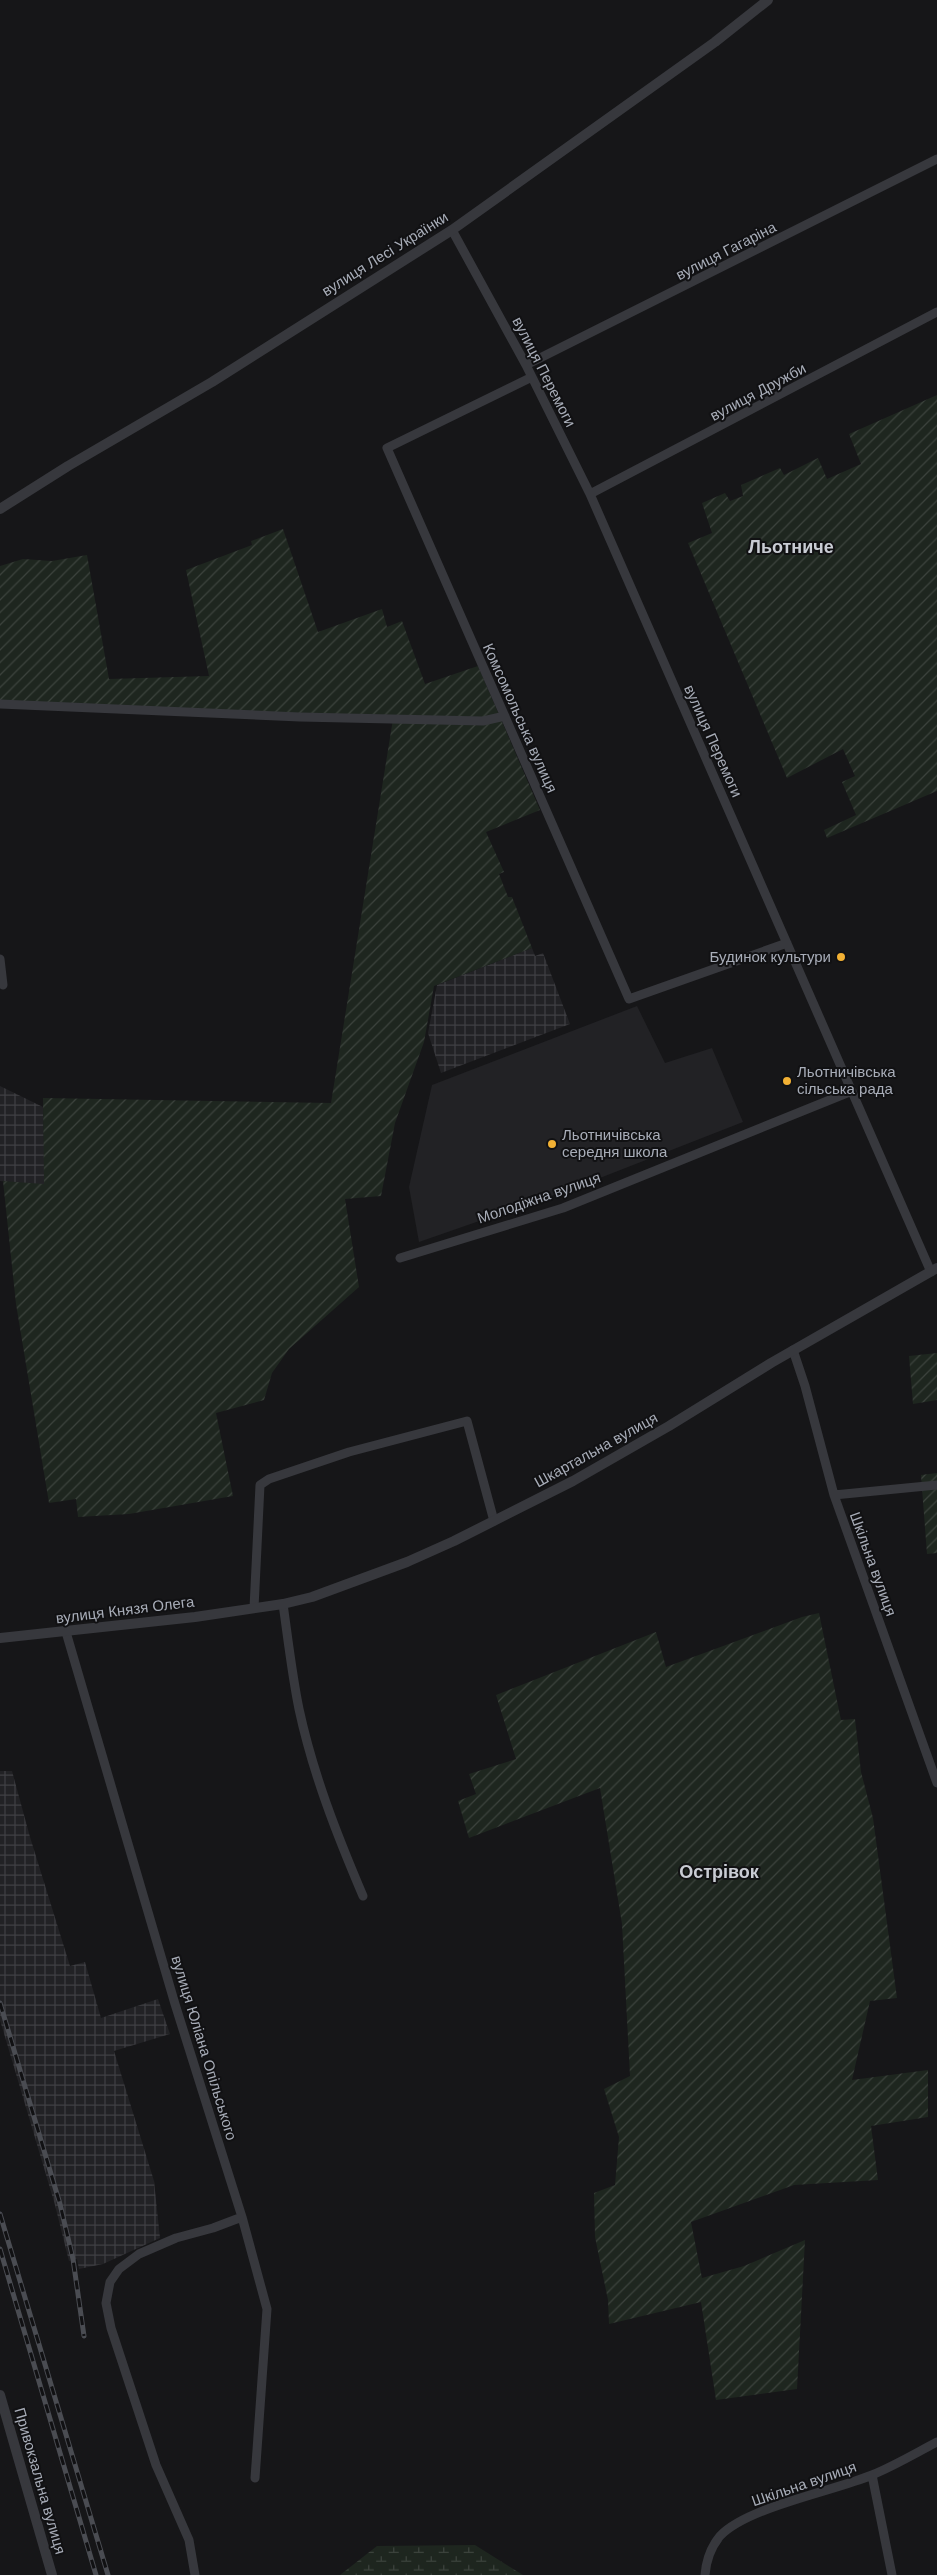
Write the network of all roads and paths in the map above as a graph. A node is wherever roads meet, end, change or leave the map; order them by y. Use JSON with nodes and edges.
{"nodes":[{"id":1,"x":768,"y":0,"type":"edge"},
{"id":2,"x":937,"y":159,"type":"edge"},
{"id":3,"x":452,"y":230,"type":"junction"},
{"id":4,"x":937,"y":312,"type":"edge"},
{"id":5,"x":526,"y":365,"type":"junction"},
{"id":6,"x":532,"y":378,"type":"junction"},
{"id":7,"x":590,"y":494,"type":"junction"},
{"id":8,"x":0,"y":509,"type":"edge"},
{"id":9,"x":0,"y":704,"type":"edge"},
{"id":10,"x":505,"y":716,"type":"junction"},
{"id":11,"x":787,"y":944,"type":"junction"},
{"id":12,"x":0,"y":959,"type":"edge"},
{"id":13,"x":3,"y":985,"type":"dead end"},
{"id":14,"x":852,"y":1092,"type":"junction"},
{"id":15,"x":400,"y":1258,"type":"dead end"},
{"id":16,"x":934,"y":1270,"type":"edge"},
{"id":17,"x":793,"y":1350,"type":"junction"},
{"id":18,"x":937,"y":1485,"type":"edge"},
{"id":19,"x":834,"y":1495,"type":"junction"},
{"id":20,"x":494,"y":1521,"type":"junction"},
{"id":21,"x":283,"y":1604,"type":"junction"},
{"id":22,"x":254,"y":1608,"type":"junction"},
{"id":23,"x":66,"y":1632,"type":"junction"},
{"id":24,"x":0,"y":1638,"type":"edge"},
{"id":25,"x":937,"y":1783,"type":"edge"},
{"id":26,"x":363,"y":1896,"type":"dead end"},
{"id":27,"x":242,"y":2217,"type":"junction"},
{"id":28,"x":0,"y":2395,"type":"edge"},
{"id":29,"x":937,"y":2442,"type":"edge"},
{"id":30,"x":872,"y":2475,"type":"junction"},
{"id":31,"x":255,"y":2478,"type":"dead end"},
{"id":32,"x":52,"y":2575,"type":"edge"},
{"id":33,"x":195,"y":2575,"type":"edge"},
{"id":34,"x":705,"y":2575,"type":"edge"},
{"id":35,"x":892,"y":2575,"type":"edge"}],
"edges":[{"from":1,"to":3,"type":"street","name":"вулиця Лесі Українки"},
{"from":2,"to":5,"type":"street","name":"вулиця Гагаріна"},
{"from":3,"to":5,"type":"street","name":"вулиця Перемоги"},
{"from":3,"to":8,"type":"street","name":"вулиця Лесі Українки"},
{"from":4,"to":7,"type":"street","name":"вулиця Дружби"},
{"from":5,"to":6,"type":"street","name":"вулиця Перемоги"},
{"from":6,"to":7,"type":"street","name":"вулиця Перемоги"},
{"from":6,"to":10,"type":"street","name":"Комсомольська вулиця"},
{"from":7,"to":11,"type":"street","name":"вулиця Перемоги"},
{"from":9,"to":10,"type":"street"},
{"from":10,"to":11,"type":"street","name":"Комсомольська вулиця"},
{"from":11,"to":14,"type":"street","name":"вулиця Перемоги"},
{"from":12,"to":13,"type":"street"},
{"from":14,"to":15,"type":"street","name":"Молодіжна вулиця"},
{"from":14,"to":16,"type":"street","name":"вулиця Перемоги"},
{"from":16,"to":17,"type":"street","name":"Шкартальна вулиця"},
{"from":17,"to":19,"type":"street","name":"Шкільна вулиця"},
{"from":17,"to":20,"type":"street","name":"Шкартальна вулиця"},
{"from":18,"to":19,"type":"street"},
{"from":19,"to":25,"type":"street","name":"Шкільна вулиця"},
{"from":20,"to":21,"type":"street","name":"Шкартальна вулиця"},
{"from":20,"to":22,"type":"street"},
{"from":21,"to":22,"type":"street","name":"Шкартальна вулиця"},
{"from":21,"to":26,"type":"street"},
{"from":22,"to":23,"type":"street","name":"вулиця Князя Олега"},
{"from":23,"to":24,"type":"street","name":"вулиця Князя Олега"},
{"from":23,"to":27,"type":"street","name":"вулиця Юліана Опільського"},
{"from":27,"to":31,"type":"street","name":"вулиця Юліана Опільського"},
{"from":27,"to":33,"type":"street"},
{"from":28,"to":32,"type":"street","name":"Привокзальна вулиця"},
{"from":29,"to":30,"type":"street","name":"Шкільна вулиця"},
{"from":30,"to":34,"type":"street","name":"Шкільна вулиця"},
{"from":30,"to":35,"type":"street"}]}
